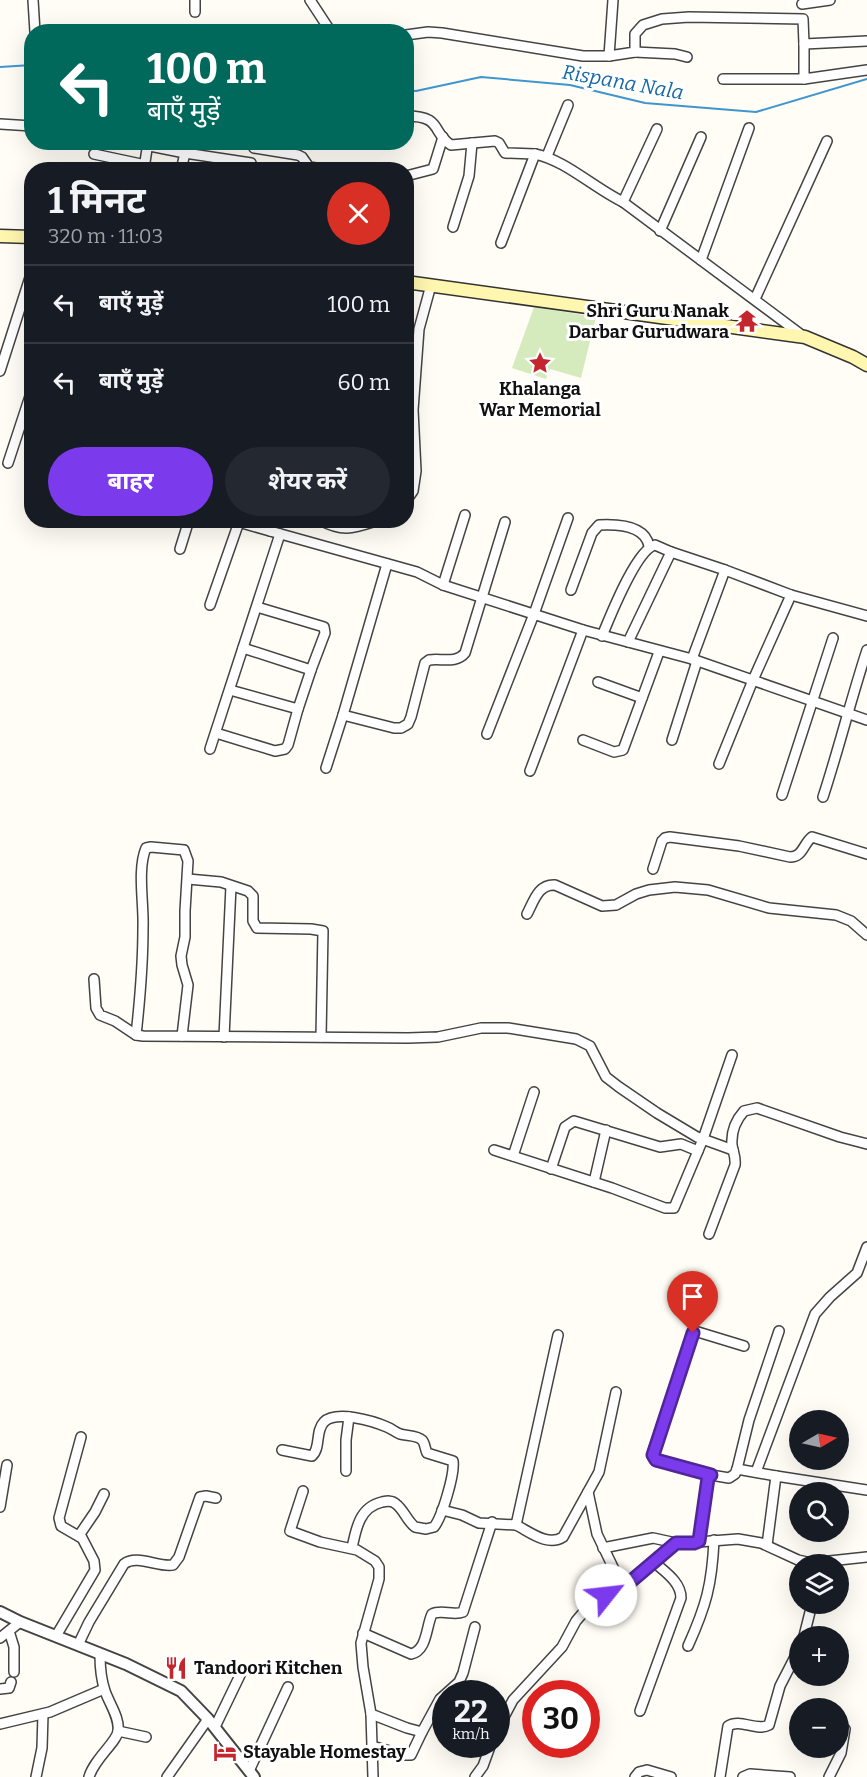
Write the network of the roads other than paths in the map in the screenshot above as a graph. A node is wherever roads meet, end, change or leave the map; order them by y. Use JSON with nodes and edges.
{"nodes":[{"id":1,"x":33,"y":0,"type":"edge"},
{"id":2,"x":195,"y":0,"type":"edge"},
{"id":3,"x":310,"y":0,"type":"edge"},
{"id":4,"x":613,"y":0,"type":"edge"},
{"id":5,"x":830,"y":0,"type":"edge"},
{"id":6,"x":802,"y":2,"type":"edge"},
{"id":7,"x":195,"y":12,"type":"dead end"},
{"id":8,"x":803,"y":19,"type":"junction"},
{"id":9,"x":34,"y":24,"type":"edge"},
{"id":10,"x":325,"y":24,"type":"edge"},
{"id":11,"x":414,"y":34,"type":"edge"},
{"id":12,"x":867,"y":41,"type":"edge"},
{"id":13,"x":804,"y":44,"type":"junction"},
{"id":14,"x":635,"y":52,"type":"junction"},
{"id":15,"x":609,"y":56,"type":"junction"},
{"id":16,"x":687,"y":57,"type":"dead end"},
{"id":17,"x":867,"y":70,"type":"edge"},
{"id":18,"x":723,"y":79,"type":"dead end"},
{"id":19,"x":804,"y":79,"type":"junction"},
{"id":20,"x":568,"y":105,"type":"dead end"},
{"id":21,"x":414,"y":116,"type":"edge"},
{"id":22,"x":0,"y":124,"type":"edge"},
{"id":23,"x":24,"y":126,"type":"edge"},
{"id":24,"x":749,"y":128,"type":"dead end"},
{"id":25,"x":657,"y":129,"type":"dead end"},
{"id":26,"x":443,"y":137,"type":"junction"},
{"id":27,"x":701,"y":137,"type":"dead end"},
{"id":28,"x":827,"y":141,"type":"dead end"},
{"id":29,"x":472,"y":143,"type":"junction"},
{"id":30,"x":170,"y":150,"type":"edge"},
{"id":31,"x":276,"y":150,"type":"edge"},
{"id":32,"x":185,"y":153,"type":"junction"},
{"id":33,"x":94,"y":154,"type":"dead end"},
{"id":34,"x":535,"y":154,"type":"junction"},
{"id":35,"x":547,"y":156,"type":"junction"},
{"id":36,"x":132,"y":162,"type":"edge"},
{"id":37,"x":183,"y":162,"type":"edge"},
{"id":38,"x":230,"y":162,"type":"edge"},
{"id":39,"x":306,"y":162,"type":"edge"},
{"id":40,"x":414,"y":174,"type":"edge"},
{"id":41,"x":623,"y":202,"type":"junction"},
{"id":42,"x":453,"y":227,"type":"dead end"},
{"id":43,"x":660,"y":231,"type":"junction"},
{"id":44,"x":0,"y":236,"type":"edge"},
{"id":45,"x":24,"y":237,"type":"edge"},
{"id":46,"x":501,"y":243,"type":"dead end"},
{"id":47,"x":701,"y":260,"type":"junction"},
{"id":48,"x":414,"y":283,"type":"edge"},
{"id":49,"x":431,"y":285,"type":"junction"},
{"id":50,"x":24,"y":296,"type":"edge"},
{"id":51,"x":755,"y":299,"type":"junction"},
{"id":52,"x":805,"y":337,"type":"junction"},
{"id":53,"x":867,"y":365,"type":"edge"},
{"id":54,"x":0,"y":371,"type":"edge"},
{"id":55,"x":414,"y":390,"type":"edge"},
{"id":56,"x":24,"y":414,"type":"edge"},
{"id":57,"x":414,"y":430,"type":"edge"},
{"id":58,"x":8,"y":463,"type":"dead end"},
{"id":59,"x":414,"y":484,"type":"edge"},
{"id":60,"x":465,"y":515,"type":"dead end"},
{"id":61,"x":568,"y":518,"type":"dead end"},
{"id":62,"x":505,"y":522,"type":"dead end"},
{"id":63,"x":187,"y":528,"type":"edge"},
{"id":64,"x":235,"y":528,"type":"edge"},
{"id":65,"x":259,"y":528,"type":"edge"},
{"id":66,"x":274,"y":528,"type":"edge"},
{"id":67,"x":275,"y":533,"type":"junction"},
{"id":68,"x":650,"y":546,"type":"junction"},
{"id":69,"x":180,"y":549,"type":"dead end"},
{"id":70,"x":671,"y":552,"type":"junction"},
{"id":71,"x":387,"y":564,"type":"junction"},
{"id":72,"x":725,"y":570,"type":"junction"},
{"id":73,"x":443,"y":585,"type":"junction"},
{"id":74,"x":571,"y":590,"type":"dead end"},
{"id":75,"x":791,"y":595,"type":"junction"},
{"id":76,"x":481,"y":597,"type":"junction"},
{"id":77,"x":210,"y":606,"type":"dead end"},
{"id":78,"x":257,"y":607,"type":"junction"},
{"id":79,"x":534,"y":614,"type":"junction"},
{"id":80,"x":867,"y":616,"type":"edge"},
{"id":81,"x":582,"y":630,"type":"junction"},
{"id":82,"x":602,"y":636,"type":"junction"},
{"id":83,"x":833,"y":638,"type":"dead end"},
{"id":84,"x":628,"y":642,"type":"junction"},
{"id":85,"x":243,"y":648,"type":"junction"},
{"id":86,"x":867,"y":650,"type":"edge"},
{"id":87,"x":659,"y":652,"type":"junction"},
{"id":88,"x":695,"y":660,"type":"junction"},
{"id":89,"x":311,"y":670,"type":"junction"},
{"id":90,"x":753,"y":680,"type":"junction"},
{"id":91,"x":598,"y":682,"type":"dead end"},
{"id":92,"x":230,"y":690,"type":"junction"},
{"id":93,"x":642,"y":698,"type":"junction"},
{"id":94,"x":812,"y":700,"type":"junction"},
{"id":95,"x":297,"y":709,"type":"junction"},
{"id":96,"x":847,"y":712,"type":"junction"},
{"id":97,"x":343,"y":715,"type":"junction"},
{"id":98,"x":867,"y":720,"type":"edge"},
{"id":99,"x":216,"y":733,"type":"junction"},
{"id":100,"x":487,"y":734,"type":"dead end"},
{"id":101,"x":583,"y":740,"type":"dead end"},
{"id":102,"x":672,"y":740,"type":"dead end"},
{"id":103,"x":210,"y":749,"type":"dead end"},
{"id":104,"x":719,"y":764,"type":"dead end"},
{"id":105,"x":326,"y":768,"type":"dead end"},
{"id":106,"x":530,"y":771,"type":"dead end"},
{"id":107,"x":782,"y":795,"type":"dead end"},
{"id":108,"x":824,"y":797,"type":"dead end"},
{"id":109,"x":867,"y":855,"type":"edge"},
{"id":110,"x":653,"y":869,"type":"dead end"},
{"id":111,"x":188,"y":879,"type":"junction"},
{"id":112,"x":231,"y":886,"type":"junction"},
{"id":113,"x":527,"y":914,"type":"dead end"},
{"id":114,"x":867,"y":935,"type":"edge"},
{"id":115,"x":94,"y":979,"type":"dead end"},
{"id":116,"x":136,"y":1035,"type":"junction"},
{"id":117,"x":182,"y":1036,"type":"junction"},
{"id":118,"x":224,"y":1037,"type":"junction"},
{"id":119,"x":321,"y":1037,"type":"junction"},
{"id":120,"x":732,"y":1055,"type":"dead end"},
{"id":121,"x":534,"y":1092,"type":"dead end"},
{"id":122,"x":606,"y":1130,"type":"junction"},
{"id":123,"x":703,"y":1139,"type":"junction"},
{"id":124,"x":867,"y":1144,"type":"edge"},
{"id":125,"x":494,"y":1150,"type":"dead end"},
{"id":126,"x":733,"y":1150,"type":"junction"},
{"id":127,"x":698,"y":1151,"type":"junction"},
{"id":128,"x":513,"y":1156,"type":"junction"},
{"id":129,"x":551,"y":1169,"type":"junction"},
{"id":130,"x":594,"y":1182,"type":"junction"},
{"id":131,"x":709,"y":1233,"type":"dead end"},
{"id":132,"x":867,"y":1247,"type":"edge"},
{"id":133,"x":779,"y":1331,"type":"dead end"},
{"id":134,"x":558,"y":1335,"type":"dead end"},
{"id":135,"x":744,"y":1346,"type":"dead end"},
{"id":136,"x":616,"y":1392,"type":"dead end"},
{"id":137,"x":349,"y":1418,"type":"junction"},
{"id":138,"x":81,"y":1437,"type":"dead end"},
{"id":139,"x":282,"y":1450,"type":"dead end"},
{"id":140,"x":7,"y":1465,"type":"dead end"},
{"id":141,"x":737,"y":1469,"type":"junction"},
{"id":142,"x":346,"y":1471,"type":"dead end"},
{"id":143,"x":756,"y":1472,"type":"junction"},
{"id":144,"x":711,"y":1475,"type":"junction"},
{"id":145,"x":776,"y":1476,"type":"junction"},
{"id":146,"x":867,"y":1490,"type":"edge"},
{"id":147,"x":303,"y":1491,"type":"dead end"},
{"id":148,"x":588,"y":1492,"type":"junction"},
{"id":149,"x":104,"y":1494,"type":"dead end"},
{"id":150,"x":216,"y":1498,"type":"dead end"},
{"id":151,"x":0,"y":1507,"type":"edge"},
{"id":152,"x":442,"y":1510,"type":"junction"},
{"id":153,"x":492,"y":1522,"type":"junction"},
{"id":154,"x":516,"y":1525,"type":"junction"},
{"id":155,"x":80,"y":1537,"type":"junction"},
{"id":156,"x":714,"y":1540,"type":"junction"},
{"id":157,"x":698,"y":1542,"type":"junction"},
{"id":158,"x":676,"y":1543,"type":"junction"},
{"id":159,"x":767,"y":1545,"type":"junction"},
{"id":160,"x":352,"y":1548,"type":"junction"},
{"id":161,"x":603,"y":1548,"type":"junction"},
{"id":162,"x":789,"y":1556,"type":"edge"},
{"id":163,"x":867,"y":1557,"type":"edge"},
{"id":164,"x":849,"y":1559,"type":"edge"},
{"id":165,"x":654,"y":1562,"type":"junction"},
{"id":166,"x":623,"y":1588,"type":"junction"},
{"id":167,"x":0,"y":1612,"type":"edge"},
{"id":168,"x":20,"y":1622,"type":"junction"},
{"id":169,"x":475,"y":1627,"type":"dead end"},
{"id":170,"x":9,"y":1631,"type":"junction"},
{"id":171,"x":363,"y":1633,"type":"junction"},
{"id":172,"x":56,"y":1636,"type":"junction"},
{"id":173,"x":0,"y":1638,"type":"edge"},
{"id":174,"x":78,"y":1645,"type":"junction"},
{"id":175,"x":688,"y":1646,"type":"dead end"},
{"id":176,"x":100,"y":1655,"type":"junction"},
{"id":177,"x":789,"y":1668,"type":"edge"},
{"id":178,"x":243,"y":1669,"type":"dead end"},
{"id":179,"x":288,"y":1687,"type":"dead end"},
{"id":180,"x":0,"y":1689,"type":"edge"},
{"id":181,"x":104,"y":1689,"type":"junction"},
{"id":182,"x":510,"y":1706,"type":"edge"},
{"id":183,"x":640,"y":1711,"type":"dead end"},
{"id":184,"x":43,"y":1714,"type":"junction"},
{"id":185,"x":371,"y":1714,"type":"junction"},
{"id":186,"x":212,"y":1723,"type":"junction"},
{"id":187,"x":0,"y":1724,"type":"edge"},
{"id":188,"x":118,"y":1731,"type":"junction"},
{"id":189,"x":422,"y":1732,"type":"junction"},
{"id":190,"x":146,"y":1737,"type":"dead end"},
{"id":191,"x":372,"y":1746,"type":"junction"},
{"id":192,"x":486,"y":1758,"type":"edge"},
{"id":193,"x":838,"y":1758,"type":"edge"},
{"id":194,"x":252,"y":1774,"type":"edge"},
{"id":195,"x":36,"y":1777,"type":"edge"},
{"id":196,"x":89,"y":1777,"type":"edge"},
{"id":197,"x":167,"y":1777,"type":"edge"},
{"id":198,"x":373,"y":1777,"type":"edge"},
{"id":199,"x":475,"y":1777,"type":"edge"},
{"id":200,"x":635,"y":1777,"type":"edge"},
{"id":201,"x":671,"y":1777,"type":"edge"},
{"id":202,"x":720,"y":1777,"type":"edge"},
{"id":203,"x":743,"y":1777,"type":"edge"},
{"id":204,"x":790,"y":1777,"type":"edge"},
{"id":205,"x":829,"y":1777,"type":"edge"}],
"edges":[{"from":1,"to":9,"type":"street"},
{"from":2,"to":7,"type":"street"},
{"from":3,"to":10,"type":"street"},
{"from":4,"to":15,"type":"street"},
{"from":5,"to":6,"type":"street"},
{"from":6,"to":8,"type":"street"},
{"from":8,"to":13,"type":"street"},
{"from":8,"to":14,"type":"street"},
{"from":11,"to":15,"type":"street"},
{"from":12,"to":13,"type":"street"},
{"from":13,"to":19,"type":"street"},
{"from":14,"to":15,"type":"street"},
{"from":14,"to":16,"type":"street"},
{"from":17,"to":19,"type":"street"},
{"from":18,"to":19,"type":"street"},
{"from":20,"to":35,"type":"street"},
{"from":21,"to":26,"type":"street"},
{"from":22,"to":23,"type":"street"},
{"from":24,"to":47,"type":"street"},
{"from":25,"to":41,"type":"street"},
{"from":26,"to":29,"type":"street"},
{"from":26,"to":40,"type":"street"},
{"from":27,"to":43,"type":"street"},
{"from":28,"to":51,"type":"street"},
{"from":29,"to":34,"type":"street"},
{"from":29,"to":42,"type":"street"},
{"from":30,"to":32,"type":"street"},
{"from":31,"to":39,"type":"street"},
{"from":32,"to":37,"type":"street"},
{"from":32,"to":38,"type":"street"},
{"from":33,"to":36,"type":"street"},
{"from":34,"to":35,"type":"street"},
{"from":34,"to":46,"type":"street"},
{"from":35,"to":41,"type":"street"},
{"from":41,"to":43,"type":"street"},
{"from":43,"to":47,"type":"street"},
{"from":44,"to":45,"type":"main road"},
{"from":47,"to":51,"type":"street"},
{"from":48,"to":49,"type":"main road"},
{"from":49,"to":52,"type":"main road"},
{"from":49,"to":55,"type":"street"},
{"from":50,"to":54,"type":"street"},
{"from":51,"to":52,"type":"street"},
{"from":52,"to":53,"type":"main road"},
{"from":56,"to":58,"type":"street"},
{"from":57,"to":59,"type":"street"},
{"from":60,"to":73,"type":"street"},
{"from":61,"to":79,"type":"street"},
{"from":62,"to":76,"type":"street"},
{"from":63,"to":69,"type":"street"},
{"from":64,"to":77,"type":"street"},
{"from":65,"to":67,"type":"street"},
{"from":66,"to":67,"type":"street"},
{"from":67,"to":71,"type":"street"},
{"from":67,"to":78,"type":"street"},
{"from":68,"to":70,"type":"street"},
{"from":68,"to":74,"type":"street"},
{"from":68,"to":82,"type":"street"},
{"from":70,"to":72,"type":"street"},
{"from":70,"to":84,"type":"street"},
{"from":71,"to":73,"type":"street"},
{"from":71,"to":97,"type":"street"},
{"from":72,"to":75,"type":"street"},
{"from":72,"to":88,"type":"street"},
{"from":73,"to":76,"type":"street"},
{"from":75,"to":80,"type":"street"},
{"from":75,"to":90,"type":"street"},
{"from":76,"to":79,"type":"street"},
{"from":76,"to":97,"type":"street"},
{"from":78,"to":85,"type":"street"},
{"from":78,"to":89,"type":"street"},
{"from":79,"to":81,"type":"street"},
{"from":79,"to":100,"type":"street"},
{"from":81,"to":82,"type":"street"},
{"from":81,"to":106,"type":"street"},
{"from":82,"to":84,"type":"street"},
{"from":83,"to":94,"type":"street"},
{"from":84,"to":87,"type":"street"},
{"from":85,"to":89,"type":"street"},
{"from":85,"to":92,"type":"street"},
{"from":86,"to":96,"type":"street"},
{"from":87,"to":88,"type":"street"},
{"from":87,"to":93,"type":"street"},
{"from":88,"to":90,"type":"street"},
{"from":88,"to":102,"type":"street"},
{"from":89,"to":95,"type":"street"},
{"from":90,"to":94,"type":"street"},
{"from":90,"to":104,"type":"street"},
{"from":91,"to":93,"type":"street"},
{"from":92,"to":95,"type":"street"},
{"from":92,"to":99,"type":"street"},
{"from":93,"to":101,"type":"street"},
{"from":94,"to":96,"type":"street"},
{"from":94,"to":107,"type":"street"},
{"from":95,"to":99,"type":"street"},
{"from":96,"to":98,"type":"street"},
{"from":96,"to":108,"type":"street"},
{"from":97,"to":105,"type":"street"},
{"from":99,"to":103,"type":"street"},
{"from":109,"to":110,"type":"street"},
{"from":111,"to":112,"type":"street"},
{"from":111,"to":116,"type":"street"},
{"from":111,"to":117,"type":"street"},
{"from":112,"to":118,"type":"street"},
{"from":112,"to":119,"type":"street"},
{"from":113,"to":114,"type":"street"},
{"from":115,"to":116,"type":"street"},
{"from":116,"to":117,"type":"street"},
{"from":117,"to":118,"type":"street"},
{"from":118,"to":119,"type":"street"},
{"from":119,"to":123,"type":"street"},
{"from":120,"to":123,"type":"street"},
{"from":121,"to":128,"type":"street"},
{"from":122,"to":127,"type":"street"},
{"from":122,"to":129,"type":"street"},
{"from":122,"to":130,"type":"street"},
{"from":123,"to":126,"type":"street"},
{"from":123,"to":127,"type":"street"},
{"from":124,"to":126,"type":"street"},
{"from":125,"to":128,"type":"street"},
{"from":126,"to":131,"type":"street"},
{"from":127,"to":130,"type":"street"},
{"from":128,"to":129,"type":"street"},
{"from":129,"to":130,"type":"street"},
{"from":132,"to":143,"type":"street"},
{"from":133,"to":141,"type":"street"},
{"from":134,"to":154,"type":"street"},
{"from":135,"to":144,"type":"street"},
{"from":136,"to":148,"type":"street"},
{"from":137,"to":139,"type":"street"},
{"from":137,"to":142,"type":"street"},
{"from":137,"to":152,"type":"street"},
{"from":138,"to":155,"type":"street"},
{"from":140,"to":151,"type":"street"},
{"from":141,"to":143,"type":"street"},
{"from":141,"to":144,"type":"street"},
{"from":143,"to":145,"type":"street"},
{"from":144,"to":157,"type":"street"},
{"from":145,"to":146,"type":"street"},
{"from":145,"to":159,"type":"street"},
{"from":147,"to":160,"type":"street"},
{"from":148,"to":154,"type":"street"},
{"from":148,"to":161,"type":"street"},
{"from":149,"to":155,"type":"street"},
{"from":150,"to":174,"type":"street"},
{"from":152,"to":153,"type":"street"},
{"from":152,"to":160,"type":"street"},
{"from":153,"to":154,"type":"street"},
{"from":153,"to":171,"type":"street"},
{"from":155,"to":172,"type":"street"},
{"from":156,"to":157,"type":"street"},
{"from":156,"to":159,"type":"street"},
{"from":156,"to":175,"type":"street"},
{"from":157,"to":158,"type":"street"},
{"from":158,"to":161,"type":"street"},
{"from":158,"to":165,"type":"street"},
{"from":159,"to":162,"type":"street"},
{"from":160,"to":171,"type":"street"},
{"from":161,"to":166,"type":"street"},
{"from":163,"to":164,"type":"street"},
{"from":165,"to":166,"type":"street"},
{"from":165,"to":183,"type":"street"},
{"from":166,"to":182,"type":"street"},
{"from":167,"to":168,"type":"street"},
{"from":168,"to":170,"type":"street"},
{"from":168,"to":172,"type":"street"},
{"from":169,"to":189,"type":"street"},
{"from":170,"to":173,"type":"street"},
{"from":170,"to":180,"type":"street"},
{"from":171,"to":185,"type":"street"},
{"from":172,"to":174,"type":"street"},
{"from":174,"to":176,"type":"street"},
{"from":176,"to":181,"type":"street"},
{"from":176,"to":186,"type":"street"},
{"from":177,"to":202,"type":"street"},
{"from":178,"to":186,"type":"street"},
{"from":179,"to":194,"type":"street"},
{"from":181,"to":184,"type":"street"},
{"from":181,"to":188,"type":"street"},
{"from":184,"to":187,"type":"street"},
{"from":184,"to":195,"type":"street"},
{"from":185,"to":189,"type":"street"},
{"from":185,"to":191,"type":"street"},
{"from":186,"to":194,"type":"street"},
{"from":186,"to":197,"type":"street"},
{"from":188,"to":190,"type":"street"},
{"from":188,"to":196,"type":"street"},
{"from":189,"to":191,"type":"street"},
{"from":191,"to":198,"type":"street"},
{"from":192,"to":199,"type":"street"},
{"from":193,"to":205,"type":"street"},
{"from":200,"to":201,"type":"street"},
{"from":203,"to":204,"type":"street"}]}
